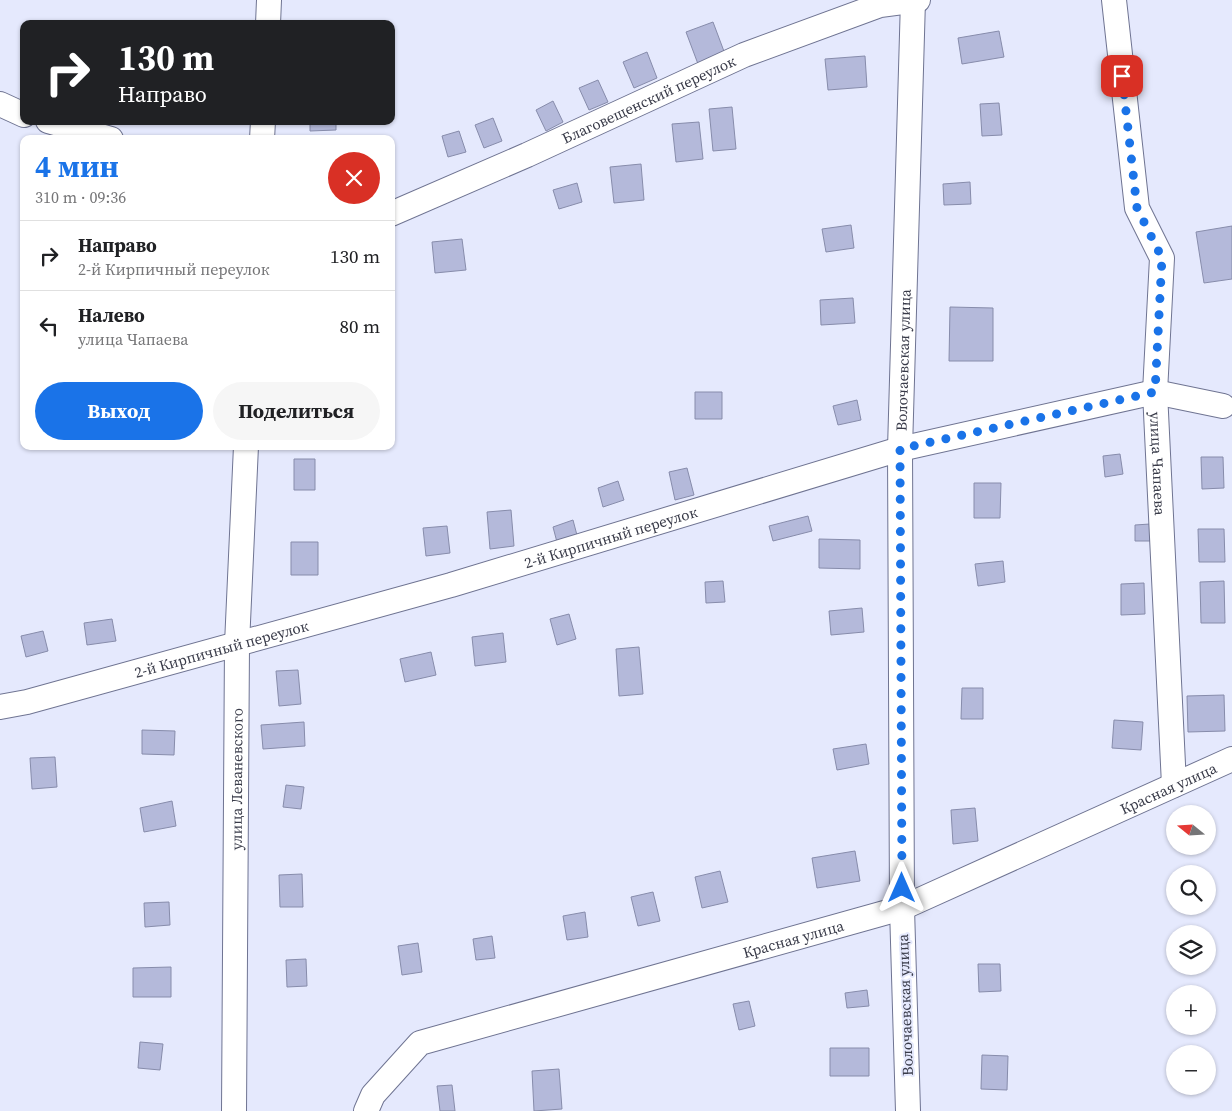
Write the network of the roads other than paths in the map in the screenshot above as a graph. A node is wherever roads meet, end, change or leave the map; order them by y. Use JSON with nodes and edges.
{"nodes":[{"id":1,"x":269,"y":0,"type":"edge"},
{"id":2,"x":915,"y":0,"type":"edge"},
{"id":3,"x":1114,"y":0,"type":"edge"},
{"id":4,"x":268,"y":20,"type":"edge"},
{"id":5,"x":0,"y":104,"type":"edge"},
{"id":6,"x":20,"y":112,"type":"edge"},
{"id":7,"x":62,"y":125,"type":"edge"},
{"id":8,"x":96,"y":135,"type":"edge"},
{"id":9,"x":395,"y":212,"type":"edge"},
{"id":10,"x":1155,"y":392,"type":"junction"},
{"id":11,"x":1223,"y":406,"type":"dead end"},
{"id":12,"x":900,"y":449,"type":"junction"},
{"id":13,"x":246,"y":450,"type":"edge"},
{"id":14,"x":237,"y":644,"type":"junction"},
{"id":15,"x":0,"y":706,"type":"edge"},
{"id":16,"x":1232,"y":759,"type":"edge"},
{"id":17,"x":1174,"y":785,"type":"junction"},
{"id":18,"x":902,"y":908,"type":"junction"},
{"id":19,"x":234,"y":1111,"type":"edge"},
{"id":20,"x":366,"y":1111,"type":"edge"},
{"id":21,"x":908,"y":1111,"type":"edge"}],
"edges":[{"from":1,"to":4,"type":"street"},
{"from":2,"to":9,"type":"street","name":"Благовещенский переулок"},
{"from":2,"to":12,"type":"street","name":"Волочаевская улица"},
{"from":3,"to":10,"type":"street","name":"улица Чапаева"},
{"from":5,"to":6,"type":"street"},
{"from":7,"to":8,"type":"street"},
{"from":10,"to":11,"type":"street","name":"2-й Кирпичный переулок"},
{"from":10,"to":12,"type":"street","name":"2-й Кирпичный переулок"},
{"from":10,"to":17,"type":"street","name":"улица Чапаева"},
{"from":12,"to":14,"type":"street","name":"2-й Кирпичный переулок"},
{"from":12,"to":18,"type":"street","name":"Волочаевская улица"},
{"from":13,"to":14,"type":"street","name":"улица Леваневского"},
{"from":14,"to":15,"type":"street","name":"2-й Кирпичный переулок"},
{"from":14,"to":19,"type":"street","name":"улица Леваневского"},
{"from":16,"to":17,"type":"street","name":"Красная улица"},
{"from":17,"to":18,"type":"street","name":"Красная улица"},
{"from":18,"to":20,"type":"street","name":"Красная улица"},
{"from":18,"to":21,"type":"street","name":"Волочаевская улица"}]}
